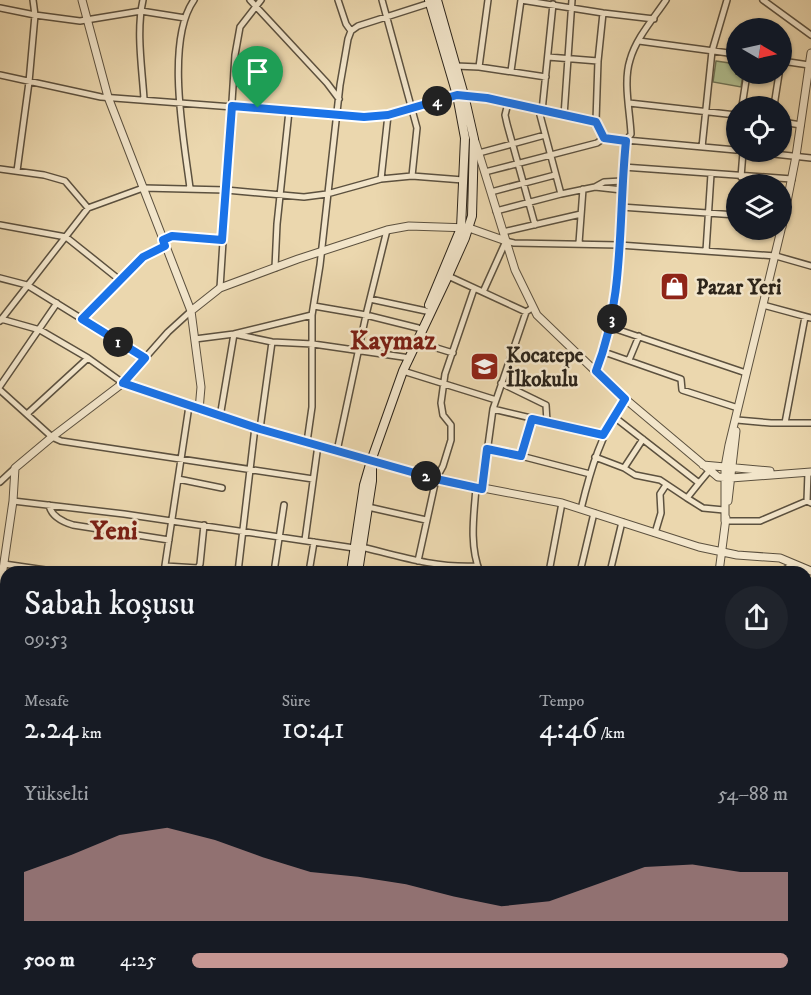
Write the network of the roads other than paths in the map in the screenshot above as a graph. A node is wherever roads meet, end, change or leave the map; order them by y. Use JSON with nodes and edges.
{"nodes":[{"id":1,"x":33,"y":0,"type":"edge"},
{"id":2,"x":82,"y":0,"type":"edge"},
{"id":3,"x":143,"y":0,"type":"edge"},
{"id":4,"x":194,"y":0,"type":"edge"},
{"id":5,"x":250,"y":0,"type":"edge"},
{"id":6,"x":261,"y":0,"type":"edge"},
{"id":7,"x":338,"y":0,"type":"edge"},
{"id":8,"x":382,"y":0,"type":"edge"},
{"id":9,"x":488,"y":0,"type":"edge"},
{"id":10,"x":521,"y":0,"type":"edge"},
{"id":11,"x":572,"y":0,"type":"edge"},
{"id":12,"x":666,"y":0,"type":"edge"},
{"id":13,"x":727,"y":0,"type":"edge"},
{"id":14,"x":763,"y":0,"type":"edge"},
{"id":15,"x":433,"y":1,"type":"edge"},
{"id":16,"x":537,"y":1,"type":"edge"},
{"id":17,"x":553,"y":4,"type":"junction"},
{"id":18,"x":256,"y":6,"type":"junction"},
{"id":19,"x":571,"y":7,"type":"junction"},
{"id":20,"x":0,"y":8,"type":"edge"},
{"id":21,"x":141,"y":11,"type":"junction"},
{"id":22,"x":603,"y":13,"type":"junction"},
{"id":23,"x":35,"y":15,"type":"junction"},
{"id":24,"x":387,"y":17,"type":"junction"},
{"id":25,"x":185,"y":18,"type":"junction"},
{"id":26,"x":654,"y":18,"type":"junction"},
{"id":27,"x":88,"y":20,"type":"junction"},
{"id":28,"x":351,"y":31,"type":"junction"},
{"id":29,"x":811,"y":35,"type":"edge"},
{"id":30,"x":639,"y":41,"type":"junction"},
{"id":31,"x":712,"y":51,"type":"junction"},
{"id":32,"x":726,"y":53,"type":"edge"},
{"id":33,"x":811,"y":53,"type":"edge"},
{"id":34,"x":548,"y":57,"type":"junction"},
{"id":35,"x":567,"y":59,"type":"junction"},
{"id":36,"x":598,"y":61,"type":"junction"},
{"id":37,"x":792,"y":62,"type":"edge"},
{"id":38,"x":809,"y":65,"type":"junction"},
{"id":39,"x":456,"y":66,"type":"junction"},
{"id":40,"x":479,"y":67,"type":"junction"},
{"id":41,"x":511,"y":71,"type":"junction"},
{"id":42,"x":0,"y":75,"type":"edge"},
{"id":43,"x":546,"y":77,"type":"junction"},
{"id":44,"x":29,"y":82,"type":"junction"},
{"id":45,"x":460,"y":95,"type":"junction"},
{"id":46,"x":108,"y":97,"type":"junction"},
{"id":47,"x":144,"y":99,"type":"junction"},
{"id":48,"x":340,"y":100,"type":"junction"},
{"id":49,"x":179,"y":102,"type":"junction"},
{"id":50,"x":508,"y":103,"type":"junction"},
{"id":51,"x":629,"y":103,"type":"junction"},
{"id":52,"x":232,"y":106,"type":"junction"},
{"id":53,"x":413,"y":108,"type":"junction"},
{"id":54,"x":706,"y":110,"type":"junction"},
{"id":55,"x":290,"y":111,"type":"junction"},
{"id":56,"x":542,"y":111,"type":"junction"},
{"id":57,"x":726,"y":113,"type":"edge"},
{"id":58,"x":338,"y":115,"type":"junction"},
{"id":59,"x":388,"y":115,"type":"junction"},
{"id":60,"x":564,"y":116,"type":"junction"},
{"id":61,"x":596,"y":122,"type":"junction"},
{"id":62,"x":792,"y":124,"type":"edge"},
{"id":63,"x":801,"y":125,"type":"junction"},
{"id":64,"x":545,"y":135,"type":"junction"},
{"id":65,"x":604,"y":138,"type":"junction"},
{"id":66,"x":474,"y":139,"type":"junction"},
{"id":67,"x":626,"y":141,"type":"junction"},
{"id":68,"x":513,"y":144,"type":"junction"},
{"id":69,"x":702,"y":147,"type":"junction"},
{"id":70,"x":726,"y":149,"type":"edge"},
{"id":71,"x":479,"y":153,"type":"junction"},
{"id":72,"x":551,"y":156,"type":"junction"},
{"id":73,"x":792,"y":156,"type":"edge"},
{"id":74,"x":796,"y":156,"type":"junction"},
{"id":75,"x":811,"y":158,"type":"edge"},
{"id":76,"x":519,"y":164,"type":"junction"},
{"id":77,"x":623,"y":167,"type":"junction"},
{"id":78,"x":0,"y":169,"type":"edge"},
{"id":79,"x":16,"y":171,"type":"junction"},
{"id":80,"x":485,"y":172,"type":"junction"},
{"id":81,"x":711,"y":174,"type":"junction"},
{"id":82,"x":555,"y":175,"type":"junction"},
{"id":83,"x":412,"y":176,"type":"junction"},
{"id":84,"x":726,"y":176,"type":"edge"},
{"id":85,"x":381,"y":179,"type":"junction"},
{"id":86,"x":792,"y":179,"type":"edge"},
{"id":87,"x":463,"y":180,"type":"junction"},
{"id":88,"x":622,"y":181,"type":"junction"},
{"id":89,"x":525,"y":183,"type":"junction"},
{"id":90,"x":595,"y":187,"type":"junction"},
{"id":91,"x":143,"y":188,"type":"junction"},
{"id":92,"x":190,"y":188,"type":"junction"},
{"id":93,"x":583,"y":189,"type":"junction"},
{"id":94,"x":226,"y":190,"type":"junction"},
{"id":95,"x":622,"y":190,"type":"junction"},
{"id":96,"x":491,"y":192,"type":"junction"},
{"id":97,"x":327,"y":194,"type":"junction"},
{"id":98,"x":561,"y":194,"type":"junction"},
{"id":99,"x":281,"y":196,"type":"junction"},
{"id":100,"x":530,"y":203,"type":"junction"},
{"id":101,"x":621,"y":207,"type":"junction"},
{"id":102,"x":88,"y":208,"type":"junction"},
{"id":103,"x":496,"y":211,"type":"junction"},
{"id":104,"x":708,"y":212,"type":"junction"},
{"id":105,"x":726,"y":213,"type":"edge"},
{"id":106,"x":581,"y":214,"type":"junction"},
{"id":107,"x":0,"y":225,"type":"edge"},
{"id":108,"x":535,"y":225,"type":"junction"},
{"id":109,"x":465,"y":228,"type":"junction"},
{"id":110,"x":387,"y":230,"type":"junction"},
{"id":111,"x":503,"y":232,"type":"junction"},
{"id":112,"x":66,"y":237,"type":"junction"},
{"id":113,"x":222,"y":240,"type":"junction"},
{"id":114,"x":779,"y":240,"type":"edge"},
{"id":115,"x":506,"y":241,"type":"junction"},
{"id":116,"x":164,"y":243,"type":"junction"},
{"id":117,"x":579,"y":243,"type":"junction"},
{"id":118,"x":619,"y":245,"type":"junction"},
{"id":119,"x":705,"y":251,"type":"junction"},
{"id":120,"x":321,"y":252,"type":"junction"},
{"id":121,"x":776,"y":256,"type":"junction"},
{"id":122,"x":811,"y":266,"type":"edge"},
{"id":123,"x":275,"y":268,"type":"junction"},
{"id":124,"x":445,"y":275,"type":"junction"},
{"id":125,"x":0,"y":278,"type":"edge"},
{"id":126,"x":121,"y":281,"type":"junction"},
{"id":127,"x":27,"y":285,"type":"junction"},
{"id":128,"x":220,"y":288,"type":"junction"},
{"id":129,"x":474,"y":289,"type":"junction"},
{"id":130,"x":483,"y":292,"type":"junction"},
{"id":131,"x":370,"y":299,"type":"junction"},
{"id":132,"x":57,"y":303,"type":"junction"},
{"id":133,"x":763,"y":305,"type":"junction"},
{"id":134,"x":314,"y":306,"type":"junction"},
{"id":135,"x":529,"y":310,"type":"junction"},
{"id":136,"x":191,"y":311,"type":"junction"},
{"id":137,"x":426,"y":312,"type":"junction"},
{"id":138,"x":312,"y":315,"type":"junction"},
{"id":139,"x":366,"y":315,"type":"junction"},
{"id":140,"x":808,"y":317,"type":"edge"},
{"id":141,"x":82,"y":319,"type":"junction"},
{"id":142,"x":1,"y":320,"type":"edge"},
{"id":143,"x":610,"y":327,"type":"junction"},
{"id":144,"x":418,"y":328,"type":"junction"},
{"id":145,"x":40,"y":330,"type":"junction"},
{"id":146,"x":234,"y":334,"type":"junction"},
{"id":147,"x":639,"y":336,"type":"junction"},
{"id":148,"x":195,"y":339,"type":"junction"},
{"id":149,"x":272,"y":342,"type":"junction"},
{"id":150,"x":417,"y":342,"type":"junction"},
{"id":151,"x":313,"y":344,"type":"junction"},
{"id":152,"x":359,"y":350,"type":"junction"},
{"id":153,"x":604,"y":352,"type":"junction"},
{"id":154,"x":453,"y":353,"type":"junction"},
{"id":155,"x":408,"y":357,"type":"junction"},
{"id":156,"x":88,"y":358,"type":"junction"},
{"id":157,"x":145,"y":358,"type":"junction"},
{"id":158,"x":629,"y":360,"type":"junction"},
{"id":159,"x":403,"y":371,"type":"junction"},
{"id":160,"x":596,"y":371,"type":"junction"},
{"id":161,"x":746,"y":373,"type":"junction"},
{"id":162,"x":123,"y":383,"type":"junction"},
{"id":163,"x":444,"y":383,"type":"junction"},
{"id":164,"x":501,"y":383,"type":"junction"},
{"id":165,"x":0,"y":388,"type":"edge"},
{"id":166,"x":625,"y":399,"type":"junction"},
{"id":167,"x":496,"y":400,"type":"junction"},
{"id":168,"x":189,"y":406,"type":"junction"},
{"id":169,"x":738,"y":408,"type":"junction"},
{"id":170,"x":494,"y":409,"type":"junction"},
{"id":171,"x":199,"y":410,"type":"junction"},
{"id":172,"x":27,"y":414,"type":"junction"},
{"id":173,"x":613,"y":416,"type":"junction"},
{"id":174,"x":220,"y":417,"type":"junction"},
{"id":175,"x":532,"y":419,"type":"junction"},
{"id":176,"x":737,"y":420,"type":"junction"},
{"id":177,"x":547,"y":422,"type":"junction"},
{"id":178,"x":785,"y":423,"type":"junction"},
{"id":179,"x":811,"y":423,"type":"edge"},
{"id":180,"x":258,"y":428,"type":"junction"},
{"id":181,"x":603,"y":435,"type":"junction"},
{"id":182,"x":52,"y":437,"type":"junction"},
{"id":183,"x":643,"y":439,"type":"junction"},
{"id":184,"x":307,"y":442,"type":"junction"},
{"id":185,"x":318,"y":445,"type":"junction"},
{"id":186,"x":487,"y":449,"type":"junction"},
{"id":187,"x":338,"y":451,"type":"junction"},
{"id":188,"x":521,"y":456,"type":"junction"},
{"id":189,"x":181,"y":458,"type":"junction"},
{"id":190,"x":596,"y":458,"type":"junction"},
{"id":191,"x":371,"y":460,"type":"junction"},
{"id":192,"x":703,"y":465,"type":"junction"},
{"id":193,"x":729,"y":467,"type":"junction"},
{"id":194,"x":15,"y":468,"type":"junction"},
{"id":195,"x":250,"y":468,"type":"junction"},
{"id":196,"x":624,"y":468,"type":"junction"},
{"id":197,"x":710,"y":471,"type":"junction"},
{"id":198,"x":786,"y":472,"type":"junction"},
{"id":199,"x":809,"y":472,"type":"edge"},
{"id":200,"x":590,"y":474,"type":"junction"},
{"id":201,"x":728,"y":478,"type":"junction"},
{"id":202,"x":178,"y":479,"type":"junction"},
{"id":203,"x":313,"y":479,"type":"junction"},
{"id":204,"x":436,"y":479,"type":"junction"},
{"id":205,"x":0,"y":482,"type":"edge"},
{"id":206,"x":699,"y":483,"type":"junction"},
{"id":207,"x":666,"y":485,"type":"junction"},
{"id":208,"x":222,"y":488,"type":"dead end"},
{"id":209,"x":479,"y":488,"type":"junction"},
{"id":210,"x":687,"y":498,"type":"junction"},
{"id":211,"x":13,"y":501,"type":"junction"},
{"id":212,"x":809,"y":502,"type":"edge"},
{"id":213,"x":562,"y":503,"type":"junction"},
{"id":214,"x":49,"y":505,"type":"junction"},
{"id":215,"x":284,"y":505,"type":"dead end"},
{"id":216,"x":368,"y":507,"type":"junction"},
{"id":217,"x":581,"y":509,"type":"junction"},
{"id":218,"x":724,"y":510,"type":"junction"},
{"id":219,"x":594,"y":513,"type":"junction"},
{"id":220,"x":426,"y":520,"type":"junction"},
{"id":221,"x":171,"y":521,"type":"junction"},
{"id":222,"x":725,"y":521,"type":"junction"},
{"id":223,"x":622,"y":522,"type":"junction"},
{"id":224,"x":204,"y":525,"type":"junction"},
{"id":225,"x":243,"y":531,"type":"junction"},
{"id":226,"x":655,"y":533,"type":"junction"},
{"id":227,"x":279,"y":536,"type":"junction"},
{"id":228,"x":168,"y":540,"type":"junction"},
{"id":229,"x":305,"y":540,"type":"junction"},
{"id":230,"x":314,"y":542,"type":"junction"},
{"id":231,"x":358,"y":548,"type":"junction"},
{"id":232,"x":722,"y":553,"type":"junction"},
{"id":233,"x":418,"y":561,"type":"junction"},
{"id":234,"x":4,"y":564,"type":"joint"},
{"id":235,"x":794,"y":565,"type":"joint"},
{"id":236,"x":18,"y":566,"type":"edge"},
{"id":237,"x":164,"y":566,"type":"edge"},
{"id":238,"x":199,"y":566,"type":"edge"},
{"id":239,"x":239,"y":566,"type":"edge"},
{"id":240,"x":275,"y":566,"type":"edge"},
{"id":241,"x":310,"y":566,"type":"edge"},
{"id":242,"x":353,"y":566,"type":"edge"},
{"id":243,"x":358,"y":566,"type":"edge"},
{"id":244,"x":429,"y":566,"type":"edge"},
{"id":245,"x":479,"y":566,"type":"edge"},
{"id":246,"x":550,"y":566,"type":"edge"},
{"id":247,"x":581,"y":566,"type":"edge"},
{"id":248,"x":611,"y":566,"type":"edge"},
{"id":249,"x":719,"y":566,"type":"edge"},
{"id":250,"x":797,"y":566,"type":"edge"}],
"edges":[{"from":1,"to":23,"type":"street"},
{"from":2,"to":27,"type":"street"},
{"from":3,"to":21,"type":"street"},
{"from":4,"to":25,"type":"street"},
{"from":5,"to":18,"type":"street"},
{"from":6,"to":18,"type":"street"},
{"from":7,"to":28,"type":"street"},
{"from":8,"to":24,"type":"street"},
{"from":9,"to":40,"type":"street"},
{"from":10,"to":16,"type":"street"},
{"from":10,"to":41,"type":"street"},
{"from":11,"to":19,"type":"street"},
{"from":12,"to":26,"type":"street"},
{"from":13,"to":31,"type":"street"},
{"from":14,"to":29,"type":"street"},
{"from":15,"to":24,"type":"street"},
{"from":15,"to":39,"type":"main road"},
{"from":15,"to":45,"type":"main road"},
{"from":16,"to":17,"type":"street"},
{"from":17,"to":19,"type":"street"},
{"from":17,"to":34,"type":"street"},
{"from":18,"to":48,"type":"street"},
{"from":18,"to":52,"type":"street"},
{"from":19,"to":22,"type":"street"},
{"from":19,"to":35,"type":"street"},
{"from":20,"to":23,"type":"street"},
{"from":21,"to":25,"type":"street"},
{"from":21,"to":27,"type":"street"},
{"from":21,"to":47,"type":"street"},
{"from":22,"to":26,"type":"street"},
{"from":22,"to":36,"type":"street"},
{"from":23,"to":27,"type":"street"},
{"from":23,"to":44,"type":"street"},
{"from":24,"to":28,"type":"street"},
{"from":24,"to":53,"type":"street"},
{"from":25,"to":49,"type":"street"},
{"from":26,"to":30,"type":"street"},
{"from":27,"to":46,"type":"street"},
{"from":28,"to":48,"type":"street"},
{"from":30,"to":31,"type":"street"},
{"from":30,"to":51,"type":"street"},
{"from":31,"to":32,"type":"street"},
{"from":31,"to":54,"type":"street"},
{"from":33,"to":38,"type":"street"},
{"from":34,"to":35,"type":"street"},
{"from":34,"to":43,"type":"street"},
{"from":35,"to":36,"type":"street"},
{"from":35,"to":60,"type":"street"},
{"from":36,"to":61,"type":"street"},
{"from":37,"to":38,"type":"street"},
{"from":38,"to":63,"type":"street"},
{"from":39,"to":40,"type":"street"},
{"from":39,"to":45,"type":"main road"},
{"from":40,"to":41,"type":"street"},
{"from":41,"to":43,"type":"street"},
{"from":42,"to":44,"type":"street"},
{"from":43,"to":56,"type":"street"},
{"from":44,"to":46,"type":"street"},
{"from":44,"to":79,"type":"street"},
{"from":45,"to":50,"type":"street"},
{"from":45,"to":53,"type":"street"},
{"from":45,"to":66,"type":"main road"},
{"from":45,"to":87,"type":"main road"},
{"from":46,"to":47,"type":"street"},
{"from":46,"to":91,"type":"street"},
{"from":47,"to":49,"type":"street"},
{"from":48,"to":58,"type":"street"},
{"from":49,"to":52,"type":"street"},
{"from":49,"to":92,"type":"street"},
{"from":50,"to":56,"type":"street"},
{"from":50,"to":68,"type":"street"},
{"from":51,"to":54,"type":"street"},
{"from":51,"to":67,"type":"street"},
{"from":52,"to":55,"type":"street"},
{"from":52,"to":94,"type":"street"},
{"from":53,"to":59,"type":"street"},
{"from":53,"to":83,"type":"street"},
{"from":54,"to":57,"type":"street"},
{"from":54,"to":69,"type":"street"},
{"from":55,"to":58,"type":"street"},
{"from":55,"to":99,"type":"street"},
{"from":56,"to":60,"type":"street"},
{"from":56,"to":64,"type":"street"},
{"from":58,"to":59,"type":"street"},
{"from":58,"to":97,"type":"street"},
{"from":59,"to":85,"type":"street"},
{"from":60,"to":61,"type":"street"},
{"from":61,"to":65,"type":"street"},
{"from":62,"to":63,"type":"street"},
{"from":63,"to":74,"type":"street"},
{"from":64,"to":68,"type":"street"},
{"from":64,"to":72,"type":"street"},
{"from":65,"to":67,"type":"street"},
{"from":65,"to":72,"type":"street"},
{"from":66,"to":71,"type":"street"},
{"from":66,"to":109,"type":"main road"},
{"from":67,"to":69,"type":"street"},
{"from":67,"to":77,"type":"street"},
{"from":68,"to":71,"type":"street"},
{"from":68,"to":76,"type":"street"},
{"from":69,"to":70,"type":"street"},
{"from":71,"to":80,"type":"street"},
{"from":72,"to":76,"type":"street"},
{"from":72,"to":82,"type":"street"},
{"from":73,"to":74,"type":"street"},
{"from":74,"to":75,"type":"street"},
{"from":74,"to":86,"type":"street"},
{"from":76,"to":80,"type":"street"},
{"from":76,"to":89,"type":"street"},
{"from":77,"to":81,"type":"street"},
{"from":77,"to":88,"type":"street"},
{"from":78,"to":79,"type":"street"},
{"from":79,"to":102,"type":"street"},
{"from":80,"to":96,"type":"street"},
{"from":81,"to":84,"type":"street"},
{"from":81,"to":104,"type":"street"},
{"from":82,"to":89,"type":"street"},
{"from":82,"to":98,"type":"street"},
{"from":83,"to":85,"type":"street"},
{"from":83,"to":87,"type":"street"},
{"from":85,"to":97,"type":"street"},
{"from":87,"to":109,"type":"main road"},
{"from":88,"to":90,"type":"street"},
{"from":88,"to":95,"type":"street"},
{"from":89,"to":96,"type":"street"},
{"from":89,"to":100,"type":"street"},
{"from":90,"to":93,"type":"street"},
{"from":90,"to":95,"type":"street"},
{"from":91,"to":92,"type":"street"},
{"from":91,"to":102,"type":"street"},
{"from":91,"to":116,"type":"street"},
{"from":92,"to":94,"type":"street"},
{"from":93,"to":98,"type":"street"},
{"from":93,"to":106,"type":"street"},
{"from":94,"to":99,"type":"street"},
{"from":94,"to":113,"type":"street"},
{"from":95,"to":101,"type":"street"},
{"from":96,"to":103,"type":"street"},
{"from":97,"to":99,"type":"street"},
{"from":97,"to":120,"type":"street"},
{"from":98,"to":100,"type":"street"},
{"from":99,"to":123,"type":"street"},
{"from":100,"to":103,"type":"street"},
{"from":100,"to":108,"type":"street"},
{"from":101,"to":104,"type":"street"},
{"from":101,"to":118,"type":"street"},
{"from":102,"to":112,"type":"street"},
{"from":103,"to":111,"type":"street"},
{"from":104,"to":105,"type":"street"},
{"from":104,"to":119,"type":"street"},
{"from":106,"to":108,"type":"street"},
{"from":106,"to":117,"type":"street"},
{"from":107,"to":112,"type":"street"},
{"from":108,"to":111,"type":"street"},
{"from":109,"to":110,"type":"street"},
{"from":109,"to":115,"type":"street"},
{"from":109,"to":124,"type":"main road"},
{"from":110,"to":120,"type":"street"},
{"from":110,"to":131,"type":"street"},
{"from":111,"to":115,"type":"street"},
{"from":112,"to":126,"type":"street"},
{"from":112,"to":127,"type":"street"},
{"from":113,"to":116,"type":"street"},
{"from":113,"to":128,"type":"street"},
{"from":114,"to":121,"type":"street"},
{"from":115,"to":117,"type":"street"},
{"from":115,"to":130,"type":"street"},
{"from":115,"to":135,"type":"street"},
{"from":116,"to":126,"type":"street"},
{"from":116,"to":136,"type":"street"},
{"from":117,"to":118,"type":"street"},
{"from":118,"to":119,"type":"street"},
{"from":118,"to":143,"type":"street"},
{"from":119,"to":121,"type":"street"},
{"from":120,"to":123,"type":"street"},
{"from":120,"to":134,"type":"street"},
{"from":121,"to":122,"type":"street"},
{"from":121,"to":133,"type":"street"},
{"from":123,"to":128,"type":"street"},
{"from":124,"to":129,"type":"street"},
{"from":124,"to":137,"type":"main road"},
{"from":124,"to":150,"type":"main road"},
{"from":125,"to":127,"type":"street"},
{"from":126,"to":141,"type":"street"},
{"from":127,"to":132,"type":"street"},
{"from":127,"to":142,"type":"street"},
{"from":128,"to":136,"type":"street"},
{"from":129,"to":130,"type":"street"},
{"from":129,"to":154,"type":"street"},
{"from":130,"to":135,"type":"street"},
{"from":131,"to":137,"type":"street"},
{"from":131,"to":139,"type":"street"},
{"from":132,"to":141,"type":"street"},
{"from":132,"to":145,"type":"street"},
{"from":133,"to":140,"type":"street"},
{"from":133,"to":161,"type":"street"},
{"from":134,"to":138,"type":"street"},
{"from":134,"to":139,"type":"street"},
{"from":135,"to":160,"type":"street"},
{"from":135,"to":164,"type":"street"},
{"from":136,"to":148,"type":"street"},
{"from":136,"to":157,"type":"street"},
{"from":137,"to":144,"type":"main road"},
{"from":138,"to":146,"type":"street"},
{"from":138,"to":151,"type":"street"},
{"from":139,"to":144,"type":"street"},
{"from":139,"to":152,"type":"street"},
{"from":140,"to":178,"type":"street"},
{"from":141,"to":157,"type":"street"},
{"from":142,"to":145,"type":"street"},
{"from":143,"to":147,"type":"street"},
{"from":143,"to":153,"type":"street"},
{"from":144,"to":155,"type":"main road"},
{"from":145,"to":156,"type":"street"},
{"from":145,"to":165,"type":"street"},
{"from":146,"to":148,"type":"street"},
{"from":146,"to":149,"type":"street"},
{"from":146,"to":174,"type":"street"},
{"from":147,"to":158,"type":"street"},
{"from":147,"to":161,"type":"street"},
{"from":148,"to":171,"type":"street"},
{"from":149,"to":151,"type":"street"},
{"from":149,"to":180,"type":"street"},
{"from":150,"to":154,"type":"street"},
{"from":150,"to":155,"type":"main road"},
{"from":151,"to":152,"type":"street"},
{"from":151,"to":184,"type":"street"},
{"from":152,"to":155,"type":"street"},
{"from":152,"to":187,"type":"street"},
{"from":153,"to":158,"type":"street"},
{"from":153,"to":160,"type":"street"},
{"from":154,"to":163,"type":"street"},
{"from":155,"to":159,"type":"main road"},
{"from":156,"to":162,"type":"street"},
{"from":156,"to":172,"type":"street"},
{"from":157,"to":162,"type":"street"},
{"from":158,"to":169,"type":"street"},
{"from":159,"to":163,"type":"street"},
{"from":159,"to":191,"type":"main road"},
{"from":160,"to":166,"type":"street"},
{"from":161,"to":169,"type":"street"},
{"from":162,"to":168,"type":"street"},
{"from":162,"to":182,"type":"street"},
{"from":163,"to":167,"type":"street"},
{"from":163,"to":204,"type":"street"},
{"from":164,"to":167,"type":"street"},
{"from":164,"to":177,"type":"street"},
{"from":165,"to":172,"type":"street"},
{"from":166,"to":173,"type":"street"},
{"from":166,"to":192,"type":"street"},
{"from":167,"to":170,"type":"street"},
{"from":168,"to":171,"type":"street"},
{"from":168,"to":189,"type":"street"},
{"from":169,"to":176,"type":"street"},
{"from":169,"to":193,"type":"street"},
{"from":170,"to":175,"type":"street"},
{"from":170,"to":186,"type":"street"},
{"from":171,"to":174,"type":"street"},
{"from":172,"to":182,"type":"street"},
{"from":173,"to":181,"type":"street"},
{"from":173,"to":183,"type":"street"},
{"from":174,"to":180,"type":"street"},
{"from":175,"to":177,"type":"street"},
{"from":175,"to":188,"type":"street"},
{"from":176,"to":178,"type":"street"},
{"from":176,"to":193,"type":"street"},
{"from":177,"to":181,"type":"street"},
{"from":178,"to":179,"type":"street"},
{"from":180,"to":184,"type":"street"},
{"from":180,"to":195,"type":"street"},
{"from":181,"to":190,"type":"street"},
{"from":182,"to":189,"type":"street"},
{"from":182,"to":194,"type":"street"},
{"from":183,"to":196,"type":"street"},
{"from":183,"to":206,"type":"street"},
{"from":184,"to":185,"type":"street"},
{"from":185,"to":187,"type":"street"},
{"from":185,"to":203,"type":"street"},
{"from":186,"to":188,"type":"street"},
{"from":186,"to":209,"type":"street"},
{"from":187,"to":191,"type":"street"},
{"from":188,"to":200,"type":"street"},
{"from":189,"to":195,"type":"street"},
{"from":189,"to":202,"type":"street"},
{"from":190,"to":196,"type":"street"},
{"from":190,"to":200,"type":"street"},
{"from":191,"to":204,"type":"street"},
{"from":191,"to":216,"type":"main road"},
{"from":191,"to":231,"type":"main road"},
{"from":192,"to":193,"type":"street"},
{"from":192,"to":197,"type":"street"},
{"from":193,"to":198,"type":"street"},
{"from":193,"to":201,"type":"street"},
{"from":194,"to":205,"type":"street"},
{"from":194,"to":211,"type":"street"},
{"from":195,"to":203,"type":"street"},
{"from":195,"to":225,"type":"street"},
{"from":196,"to":207,"type":"street"},
{"from":197,"to":201,"type":"street"},
{"from":197,"to":206,"type":"street"},
{"from":198,"to":199,"type":"street"},
{"from":198,"to":201,"type":"street"},
{"from":199,"to":212,"type":"street"},
{"from":200,"to":217,"type":"street"},
{"from":201,"to":218,"type":"street"},
{"from":201,"to":222,"type":"street"},
{"from":202,"to":208,"type":"street"},
{"from":202,"to":221,"type":"street"},
{"from":203,"to":229,"type":"street"},
{"from":204,"to":209,"type":"street"},
{"from":204,"to":220,"type":"street"},
{"from":206,"to":210,"type":"street"},
{"from":207,"to":210,"type":"street"},
{"from":207,"to":226,"type":"street"},
{"from":209,"to":213,"type":"street"},
{"from":209,"to":245,"type":"street"},
{"from":210,"to":218,"type":"street"},
{"from":211,"to":214,"type":"street"},
{"from":211,"to":234,"type":"street"},
{"from":212,"to":222,"type":"street"},
{"from":213,"to":217,"type":"street"},
{"from":213,"to":246,"type":"street"},
{"from":214,"to":221,"type":"street"},
{"from":214,"to":228,"type":"street"},
{"from":215,"to":227,"type":"street"},
{"from":216,"to":220,"type":"street"},
{"from":216,"to":231,"type":"main road"},
{"from":217,"to":219,"type":"street"},
{"from":218,"to":222,"type":"street"},
{"from":219,"to":223,"type":"street"},
{"from":219,"to":247,"type":"street"},
{"from":220,"to":233,"type":"street"},
{"from":221,"to":224,"type":"street"},
{"from":221,"to":228,"type":"street"},
{"from":222,"to":232,"type":"street"},
{"from":223,"to":226,"type":"street"},
{"from":223,"to":248,"type":"street"},
{"from":224,"to":225,"type":"street"},
{"from":224,"to":238,"type":"street"},
{"from":225,"to":227,"type":"street"},
{"from":225,"to":239,"type":"street"},
{"from":226,"to":232,"type":"street"},
{"from":227,"to":229,"type":"street"},
{"from":227,"to":240,"type":"street"},
{"from":228,"to":237,"type":"street"},
{"from":229,"to":230,"type":"street"},
{"from":230,"to":231,"type":"street"},
{"from":230,"to":241,"type":"street"},
{"from":231,"to":233,"type":"street"},
{"from":231,"to":242,"type":"main road"},
{"from":231,"to":243,"type":"main road"},
{"from":232,"to":235,"type":"street"},
{"from":232,"to":249,"type":"street"},
{"from":233,"to":244,"type":"street"},
{"from":234,"to":236,"type":"street"},
{"from":235,"to":250,"type":"street"}]}
